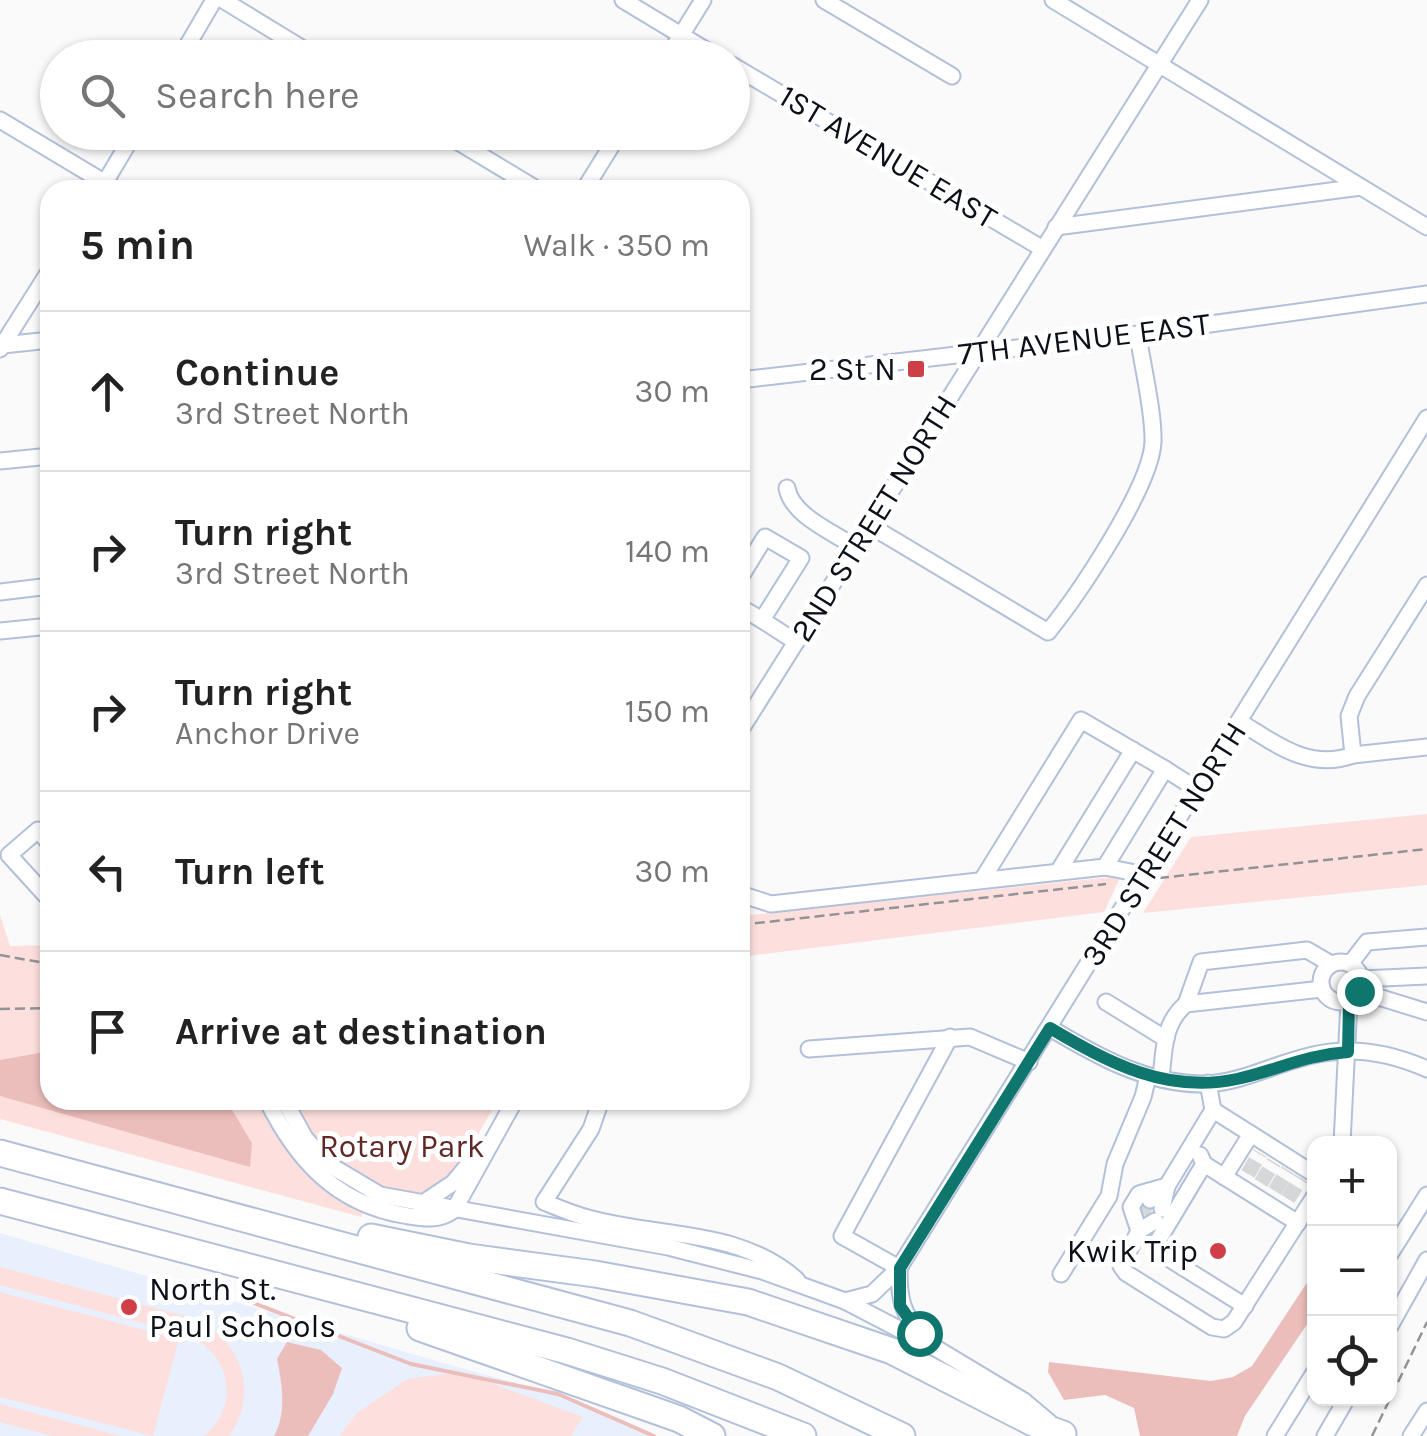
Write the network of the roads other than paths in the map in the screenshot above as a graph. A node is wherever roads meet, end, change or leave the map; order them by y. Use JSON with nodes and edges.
{"nodes":[{"id":1,"x":214,"y":0,"type":"edge"},
{"id":2,"x":224,"y":0,"type":"edge"},
{"id":3,"x":623,"y":0,"type":"edge"},
{"id":4,"x":704,"y":0,"type":"edge"},
{"id":5,"x":824,"y":0,"type":"edge"},
{"id":6,"x":1053,"y":0,"type":"edge"},
{"id":7,"x":1200,"y":0,"type":"edge"},
{"id":8,"x":681,"y":35,"type":"junction"},
{"id":9,"x":191,"y":40,"type":"edge"},
{"id":10,"x":289,"y":40,"type":"edge"},
{"id":11,"x":678,"y":40,"type":"edge"},
{"id":12,"x":689,"y":40,"type":"edge"},
{"id":13,"x":1158,"y":64,"type":"junction"},
{"id":14,"x":750,"y":76,"type":"edge"},
{"id":15,"x":952,"y":76,"type":"dead end"},
{"id":16,"x":0,"y":120,"type":"edge"},
{"id":17,"x":40,"y":145,"type":"edge"},
{"id":18,"x":47,"y":150,"type":"edge"},
{"id":19,"x":126,"y":150,"type":"edge"},
{"id":20,"x":472,"y":150,"type":"edge"},
{"id":21,"x":609,"y":150,"type":"edge"},
{"id":22,"x":94,"y":180,"type":"edge"},
{"id":23,"x":111,"y":180,"type":"edge"},
{"id":24,"x":521,"y":180,"type":"edge"},
{"id":25,"x":590,"y":180,"type":"edge"},
{"id":26,"x":1361,"y":187,"type":"junction"},
{"id":27,"x":1056,"y":227,"type":"junction"},
{"id":28,"x":1427,"y":227,"type":"edge"},
{"id":29,"x":1043,"y":248,"type":"junction"},
{"id":30,"x":40,"y":286,"type":"edge"},
{"id":31,"x":1427,"y":294,"type":"edge"},
{"id":32,"x":1138,"y":334,"type":"junction"},
{"id":33,"x":40,"y":341,"type":"edge"},
{"id":34,"x":1,"y":347,"type":"edge"},
{"id":35,"x":978,"y":352,"type":"junction"},
{"id":36,"x":750,"y":379,"type":"edge"},
{"id":37,"x":1427,"y":418,"type":"edge"},
{"id":38,"x":40,"y":457,"type":"edge"},
{"id":39,"x":0,"y":461,"type":"edge"},
{"id":40,"x":787,"y":488,"type":"dead end"},
{"id":41,"x":869,"y":525,"type":"junction"},
{"id":42,"x":855,"y":546,"type":"junction"},
{"id":43,"x":750,"y":562,"type":"edge"},
{"id":44,"x":1427,"y":585,"type":"edge"},
{"id":45,"x":40,"y":587,"type":"edge"},
{"id":46,"x":0,"y":592,"type":"edge"},
{"id":47,"x":750,"y":613,"type":"edge"},
{"id":48,"x":762,"y":620,"type":"junction"},
{"id":49,"x":40,"y":627,"type":"edge"},
{"id":50,"x":0,"y":630,"type":"edge"},
{"id":51,"x":796,"y":642,"type":"junction"},
{"id":52,"x":750,"y":716,"type":"edge"},
{"id":53,"x":1240,"y":722,"type":"junction"},
{"id":54,"x":1427,"y":747,"type":"edge"},
{"id":55,"x":1133,"y":750,"type":"junction"},
{"id":56,"x":1353,"y":755,"type":"junction"},
{"id":57,"x":1164,"y":768,"type":"junction"},
{"id":58,"x":1198,"y":790,"type":"junction"},
{"id":59,"x":40,"y":832,"type":"edge"},
{"id":60,"x":1105,"y":866,"type":"junction"},
{"id":61,"x":1058,"y":872,"type":"junction"},
{"id":62,"x":1145,"y":877,"type":"junction"},
{"id":63,"x":982,"y":880,"type":"junction"},
{"id":64,"x":40,"y":889,"type":"edge"},
{"id":65,"x":750,"y":897,"type":"edge"},
{"id":66,"x":1427,"y":937,"type":"edge"},
{"id":67,"x":1331,"y":964,"type":"junction"},
{"id":68,"x":1350,"y":964,"type":"junction"},
{"id":69,"x":1427,"y":976,"type":"edge"},
{"id":70,"x":1322,"y":989,"type":"junction"},
{"id":71,"x":1356,"y":990,"type":"junction"},
{"id":72,"x":1106,"y":1002,"type":"dead end"},
{"id":73,"x":1186,"y":1004,"type":"junction"},
{"id":74,"x":1427,"y":1012,"type":"edge"},
{"id":75,"x":1050,"y":1028,"type":"junction"},
{"id":76,"x":950,"y":1038,"type":"junction"},
{"id":77,"x":1166,"y":1039,"type":"junction"},
{"id":78,"x":809,"y":1049,"type":"dead end"},
{"id":79,"x":1348,"y":1052,"type":"junction"},
{"id":80,"x":1029,"y":1062,"type":"junction"},
{"id":81,"x":1427,"y":1069,"type":"edge"},
{"id":82,"x":1155,"y":1078,"type":"junction"},
{"id":83,"x":1208,"y":1083,"type":"junction"},
{"id":84,"x":273,"y":1110,"type":"edge"},
{"id":85,"x":290,"y":1110,"type":"edge"},
{"id":86,"x":509,"y":1110,"type":"edge"},
{"id":87,"x":598,"y":1110,"type":"edge"},
{"id":88,"x":1213,"y":1110,"type":"junction"},
{"id":89,"x":1250,"y":1134,"type":"junction"},
{"id":90,"x":493,"y":1136,"type":"junction"},
{"id":91,"x":1343,"y":1136,"type":"edge"},
{"id":92,"x":1193,"y":1142,"type":"junction"},
{"id":93,"x":0,"y":1152,"type":"edge"},
{"id":94,"x":1287,"y":1163,"type":"edge"},
{"id":95,"x":1204,"y":1164,"type":"junction"},
{"id":96,"x":1224,"y":1176,"type":"junction"},
{"id":97,"x":1167,"y":1186,"type":"junction"},
{"id":98,"x":1427,"y":1195,"type":"edge"},
{"id":99,"x":0,"y":1200,"type":"edge"},
{"id":100,"x":420,"y":1205,"type":"junction"},
{"id":101,"x":1307,"y":1208,"type":"tunnel mouth"},
{"id":102,"x":454,"y":1210,"type":"junction"},
{"id":103,"x":256,"y":1223,"type":"junction"},
{"id":104,"x":1298,"y":1223,"type":"junction"},
{"id":105,"x":1139,"y":1231,"type":"junction"},
{"id":106,"x":1397,"y":1243,"type":"edge"},
{"id":107,"x":1427,"y":1260,"type":"edge"},
{"id":108,"x":246,"y":1266,"type":"junction"},
{"id":109,"x":900,"y":1268,"type":"junction"},
{"id":110,"x":1061,"y":1274,"type":"dead end"},
{"id":111,"x":803,"y":1285,"type":"junction"},
{"id":112,"x":1427,"y":1289,"type":"edge"},
{"id":113,"x":1410,"y":1292,"type":"junction"},
{"id":114,"x":845,"y":1301,"type":"junction"},
{"id":115,"x":1244,"y":1306,"type":"junction"},
{"id":116,"x":1396,"y":1316,"type":"edge"},
{"id":117,"x":939,"y":1350,"type":"junction"},
{"id":118,"x":1307,"y":1385,"type":"edge"},
{"id":119,"x":1342,"y":1406,"type":"edge"},
{"id":120,"x":1427,"y":1411,"type":"edge"},
{"id":121,"x":1065,"y":1435,"type":"edge"},
{"id":122,"x":712,"y":1436,"type":"edge"},
{"id":123,"x":803,"y":1436,"type":"edge"},
{"id":124,"x":902,"y":1436,"type":"edge"},
{"id":125,"x":1275,"y":1436,"type":"edge"},
{"id":126,"x":1324,"y":1436,"type":"edge"},
{"id":127,"x":1411,"y":1436,"type":"edge"}],
"edges":[{"from":1,"to":9,"type":"street"},
{"from":2,"to":10,"type":"street"},
{"from":3,"to":8,"type":"street"},
{"from":4,"to":8,"type":"street"},
{"from":5,"to":15,"type":"street"},
{"from":6,"to":13,"type":"street"},
{"from":7,"to":13,"type":"street","name":"2ND STREET NORTH"},
{"from":8,"to":11,"type":"street"},
{"from":8,"to":12,"type":"street"},
{"from":13,"to":26,"type":"street"},
{"from":13,"to":27,"type":"street","name":"2ND STREET NORTH"},
{"from":14,"to":29,"type":"street","name":"1ST AVENUE EAST"},
{"from":16,"to":17,"type":"street"},
{"from":18,"to":22,"type":"street"},
{"from":19,"to":23,"type":"street"},
{"from":20,"to":24,"type":"street"},
{"from":21,"to":25,"type":"street"},
{"from":26,"to":27,"type":"street"},
{"from":26,"to":28,"type":"street"},
{"from":27,"to":29,"type":"street","name":"2ND STREET NORTH"},
{"from":29,"to":35,"type":"street","name":"2ND STREET NORTH"},
{"from":30,"to":34,"type":"street"},
{"from":31,"to":32,"type":"street","name":"7TH AVENUE EAST"},
{"from":32,"to":35,"type":"street","name":"7TH AVENUE EAST"},
{"from":32,"to":41,"type":"street"},
{"from":33,"to":34,"type":"street"},
{"from":35,"to":36,"type":"street","name":"7TH AVENUE EAST"},
{"from":35,"to":41,"type":"street","name":"2ND STREET NORTH"},
{"from":37,"to":53,"type":"street","name":"3RD STREET NORTH"},
{"from":38,"to":39,"type":"street"},
{"from":40,"to":42,"type":"street"},
{"from":41,"to":42,"type":"street","name":"2ND STREET NORTH"},
{"from":42,"to":51,"type":"street","name":"2ND STREET NORTH"},
{"from":43,"to":48,"type":"street"},
{"from":44,"to":56,"type":"street"},
{"from":45,"to":46,"type":"street"},
{"from":47,"to":48,"type":"street"},
{"from":48,"to":51,"type":"street"},
{"from":49,"to":50,"type":"street"},
{"from":51,"to":52,"type":"street","name":"2ND STREET NORTH"},
{"from":53,"to":56,"type":"street"},
{"from":53,"to":58,"type":"street","name":"3RD STREET NORTH"},
{"from":54,"to":56,"type":"street"},
{"from":55,"to":57,"type":"street"},
{"from":55,"to":61,"type":"street"},
{"from":55,"to":63,"type":"street"},
{"from":57,"to":58,"type":"street"},
{"from":57,"to":60,"type":"street"},
{"from":58,"to":62,"type":"street","name":"3RD STREET NORTH"},
{"from":59,"to":64,"type":"street"},
{"from":60,"to":61,"type":"street"},
{"from":60,"to":62,"type":"street"},
{"from":61,"to":63,"type":"street"},
{"from":62,"to":75,"type":"street","name":"3RD STREET NORTH"},
{"from":63,"to":65,"type":"street"},
{"from":66,"to":68,"type":"street"},
{"from":67,"to":68,"type":"street"},
{"from":67,"to":70,"type":"street"},
{"from":67,"to":73,"type":"street"},
{"from":68,"to":71,"type":"street"},
{"from":69,"to":71,"type":"street"},
{"from":70,"to":71,"type":"street"},
{"from":70,"to":73,"type":"street"},
{"from":71,"to":74,"type":"street"},
{"from":71,"to":79,"type":"street"},
{"from":72,"to":77,"type":"street"},
{"from":73,"to":77,"type":"street"},
{"from":75,"to":80,"type":"street","name":"3RD STREET NORTH"},
{"from":75,"to":82,"type":"street"},
{"from":76,"to":78,"type":"street"},
{"from":76,"to":80,"type":"street"},
{"from":76,"to":109,"type":"street"},
{"from":77,"to":82,"type":"street"},
{"from":79,"to":81,"type":"street"},
{"from":79,"to":83,"type":"street"},
{"from":79,"to":91,"type":"street"},
{"from":80,"to":109,"type":"street","name":"3RD STREET NORTH"},
{"from":82,"to":83,"type":"street"},
{"from":82,"to":110,"type":"street"},
{"from":83,"to":88,"type":"street"},
{"from":84,"to":102,"type":"street"},
{"from":85,"to":100,"type":"street"},
{"from":86,"to":90,"type":"street"},
{"from":87,"to":111,"type":"street"},
{"from":88,"to":89,"type":"street"},
{"from":88,"to":92,"type":"street"},
{"from":89,"to":94,"type":"street"},
{"from":89,"to":96,"type":"street"},
{"from":90,"to":100,"type":"street"},
{"from":90,"to":102,"type":"street"},
{"from":92,"to":95,"type":"street"},
{"from":92,"to":97,"type":"street"},
{"from":93,"to":103,"type":"highway"},
{"from":95,"to":96,"type":"street"},
{"from":95,"to":115,"type":"street"},
{"from":96,"to":104,"type":"street"},
{"from":97,"to":105,"type":"street"},
{"from":97,"to":105,"type":"street"},
{"from":98,"to":106,"type":"street"},
{"from":99,"to":108,"type":"highway"},
{"from":100,"to":102,"type":"street"},
{"from":101,"to":104,"type":"street"},
{"from":102,"to":111,"type":"street"},
{"from":103,"to":121,"type":"highway"},
{"from":103,"to":124,"type":"highway"},
{"from":104,"to":115,"type":"street"},
{"from":105,"to":115,"type":"street"},
{"from":107,"to":113,"type":"street"},
{"from":108,"to":122,"type":"highway"},
{"from":108,"to":123,"type":"highway"},
{"from":109,"to":114,"type":"street","name":"3RD STREET NORTH"},
{"from":109,"to":117,"type":"street"},
{"from":111,"to":114,"type":"street"},
{"from":112,"to":113,"type":"street"},
{"from":113,"to":116,"type":"street"},
{"from":114,"to":117,"type":"street"},
{"from":117,"to":121,"type":"street"},
{"from":118,"to":125,"type":"street"},
{"from":119,"to":126,"type":"street"},
{"from":120,"to":127,"type":"street"}]}
